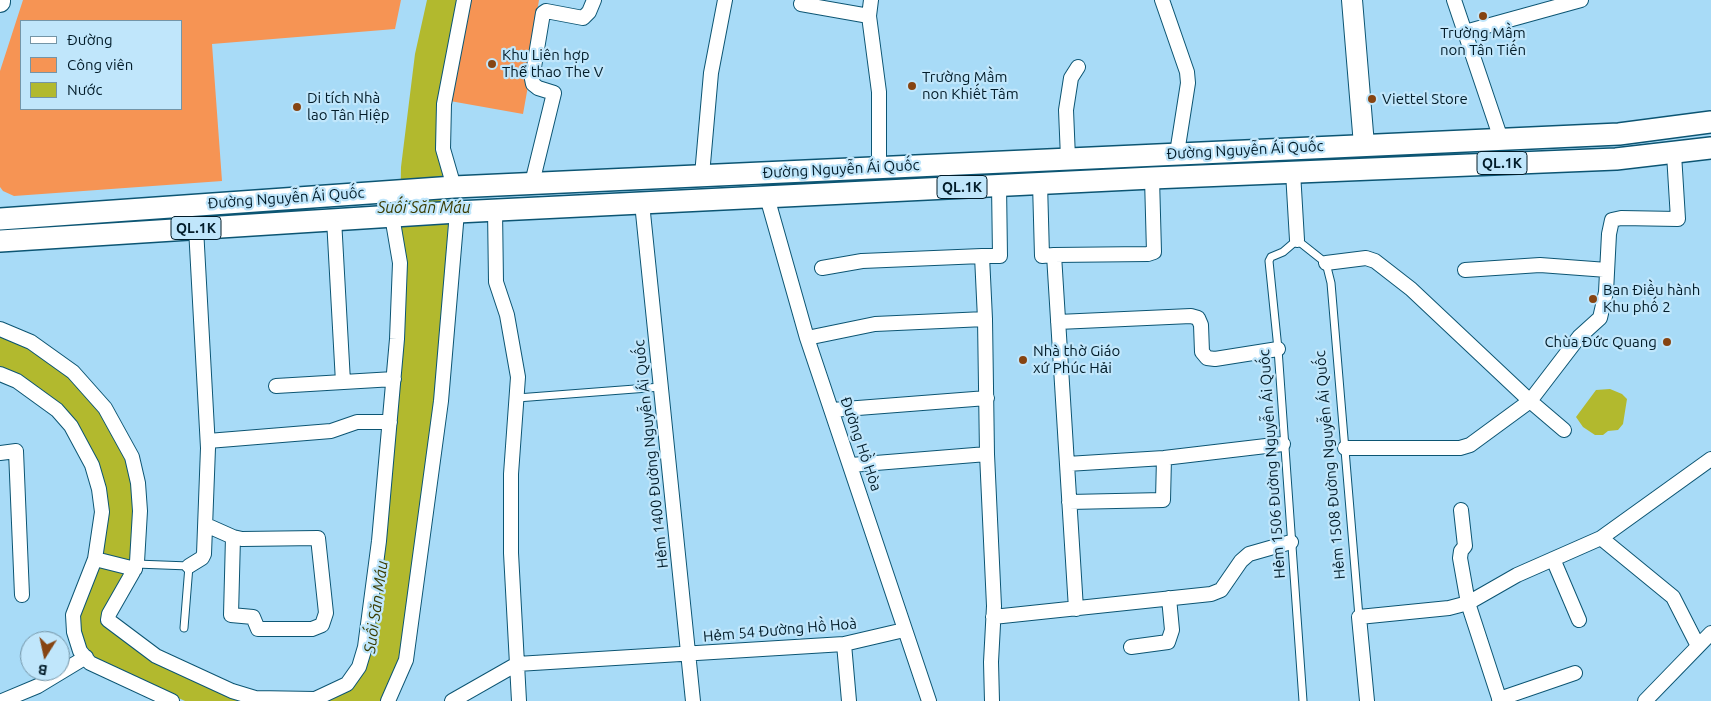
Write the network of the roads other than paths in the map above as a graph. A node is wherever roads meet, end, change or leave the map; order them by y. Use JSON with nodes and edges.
{"nodes":[{"id":1,"x":464,"y":0,"type":"edge"},
{"id":2,"x":594,"y":0,"type":"edge"},
{"id":3,"x":725,"y":0,"type":"edge"},
{"id":4,"x":870,"y":0,"type":"edge"},
{"id":5,"x":1162,"y":0,"type":"edge"},
{"id":6,"x":1352,"y":0,"type":"edge"},
{"id":7,"x":1454,"y":0,"type":"edge"},
{"id":8,"x":1581,"y":0,"type":"edge"},
{"id":9,"x":801,"y":4,"type":"dead end"},
{"id":10,"x":868,"y":16,"type":"junction"},
{"id":11,"x":1465,"y":32,"type":"junction"},
{"id":12,"x":1078,"y":67,"type":"dead end"},
{"id":13,"x":1711,"y":122,"type":"edge"},
{"id":14,"x":1501,"y":139,"type":"junction"},
{"id":15,"x":1364,"y":145,"type":"junction"},
{"id":16,"x":1292,"y":148,"type":"junction"},
{"id":17,"x":1711,"y":148,"type":"edge"},
{"id":18,"x":1177,"y":153,"type":"junction"},
{"id":19,"x":1674,"y":154,"type":"junction"},
{"id":20,"x":1068,"y":158,"type":"junction"},
{"id":21,"x":879,"y":167,"type":"junction"},
{"id":22,"x":1365,"y":169,"type":"junction"},
{"id":23,"x":1293,"y":172,"type":"junction"},
{"id":24,"x":702,"y":175,"type":"junction"},
{"id":25,"x":640,"y":178,"type":"junction"},
{"id":26,"x":1152,"y":178,"type":"junction"},
{"id":27,"x":532,"y":183,"type":"junction"},
{"id":28,"x":1040,"y":183,"type":"junction"},
{"id":29,"x":999,"y":185,"type":"junction"},
{"id":30,"x":454,"y":187,"type":"junction"},
{"id":31,"x":767,"y":197,"type":"junction"},
{"id":32,"x":642,"y":203,"type":"junction"},
{"id":33,"x":495,"y":210,"type":"junction"},
{"id":34,"x":457,"y":212,"type":"junction"},
{"id":35,"x":392,"y":216,"type":"junction"},
{"id":36,"x":0,"y":219,"type":"edge"},
{"id":37,"x":334,"y":219,"type":"junction"},
{"id":38,"x":196,"y":228,"type":"junction"},
{"id":39,"x":1297,"y":240,"type":"junction"},
{"id":40,"x":0,"y":241,"type":"edge"},
{"id":41,"x":1054,"y":255,"type":"junction"},
{"id":42,"x":982,"y":256,"type":"junction"},
{"id":43,"x":1326,"y":263,"type":"junction"},
{"id":44,"x":822,"y":268,"type":"dead end"},
{"id":45,"x":1465,"y":270,"type":"dead end"},
{"id":46,"x":1607,"y":270,"type":"junction"},
{"id":47,"x":985,"y":319,"type":"junction"},
{"id":48,"x":1058,"y":322,"type":"junction"},
{"id":49,"x":0,"y":329,"type":"edge"},
{"id":50,"x":807,"y":338,"type":"junction"},
{"id":51,"x":1278,"y":349,"type":"junction"},
{"id":52,"x":0,"y":374,"type":"edge"},
{"id":53,"x":394,"y":379,"type":"junction"},
{"id":54,"x":343,"y":382,"type":"junction"},
{"id":55,"x":276,"y":386,"type":"dead end"},
{"id":56,"x":661,"y":387,"type":"junction"},
{"id":57,"x":517,"y":398,"type":"junction"},
{"id":58,"x":987,"y":398,"type":"junction"},
{"id":59,"x":1530,"y":401,"type":"junction"},
{"id":60,"x":832,"y":410,"type":"junction"},
{"id":61,"x":390,"y":422,"type":"junction"},
{"id":62,"x":1564,"y":430,"type":"dead end"},
{"id":63,"x":208,"y":441,"type":"junction"},
{"id":64,"x":1284,"y":444,"type":"junction"},
{"id":65,"x":1345,"y":448,"type":"junction"},
{"id":66,"x":0,"y":452,"type":"edge"},
{"id":67,"x":987,"y":454,"type":"junction"},
{"id":68,"x":1164,"y":458,"type":"junction"},
{"id":69,"x":1711,"y":459,"type":"edge"},
{"id":70,"x":1067,"y":464,"type":"junction"},
{"id":71,"x":851,"y":465,"type":"junction"},
{"id":72,"x":1069,"y":502,"type":"junction"},
{"id":73,"x":1461,"y":510,"type":"dead end"},
{"id":74,"x":206,"y":525,"type":"junction"},
{"id":75,"x":233,"y":537,"type":"junction"},
{"id":76,"x":1601,"y":538,"type":"junction"},
{"id":77,"x":1291,"y":542,"type":"junction"},
{"id":78,"x":95,"y":559,"type":"junction"},
{"id":79,"x":1553,"y":559,"type":"junction"},
{"id":80,"x":135,"y":566,"type":"junction"},
{"id":81,"x":190,"y":566,"type":"junction"},
{"id":82,"x":22,"y":595,"type":"dead end"},
{"id":83,"x":1169,"y":598,"type":"junction"},
{"id":84,"x":1468,"y":603,"type":"junction"},
{"id":85,"x":1076,"y":609,"type":"junction"},
{"id":86,"x":993,"y":617,"type":"junction"},
{"id":87,"x":1360,"y":617,"type":"junction"},
{"id":88,"x":1579,"y":620,"type":"dead end"},
{"id":89,"x":184,"y":628,"type":"dead end"},
{"id":90,"x":904,"y":630,"type":"junction"},
{"id":91,"x":1711,"y":633,"type":"edge"},
{"id":92,"x":844,"y":644,"type":"junction"},
{"id":93,"x":1698,"y":646,"type":"junction"},
{"id":94,"x":1131,"y":647,"type":"dead end"},
{"id":95,"x":688,"y":653,"type":"junction"},
{"id":96,"x":86,"y":658,"type":"junction"},
{"id":97,"x":517,"y":664,"type":"junction"},
{"id":98,"x":1575,"y":673,"type":"dead end"},
{"id":99,"x":1499,"y":700,"type":"edge"},
{"id":100,"x":2,"y":701,"type":"edge"},
{"id":101,"x":172,"y":701,"type":"edge"},
{"id":102,"x":388,"y":701,"type":"edge"},
{"id":103,"x":452,"y":701,"type":"edge"},
{"id":104,"x":518,"y":701,"type":"edge"},
{"id":105,"x":693,"y":701,"type":"edge"},
{"id":106,"x":849,"y":701,"type":"edge"},
{"id":107,"x":929,"y":701,"type":"edge"},
{"id":108,"x":992,"y":701,"type":"edge"},
{"id":109,"x":1303,"y":701,"type":"edge"},
{"id":110,"x":1367,"y":701,"type":"edge"},
{"id":111,"x":1646,"y":701,"type":"edge"}],
"edges":[{"from":1,"to":30,"type":"street"},
{"from":2,"to":27,"type":"street"},
{"from":3,"to":24,"type":"street"},
{"from":4,"to":10,"type":"street"},
{"from":5,"to":18,"type":"street"},
{"from":6,"to":15,"type":"street"},
{"from":7,"to":11,"type":"street"},
{"from":8,"to":11,"type":"street"},
{"from":9,"to":10,"type":"street"},
{"from":10,"to":21,"type":"street"},
{"from":11,"to":14,"type":"street"},
{"from":12,"to":20,"type":"street"},
{"from":13,"to":14,"type":"main road","name":"Đường Nguyễn Ái Quốc","number":"QL.1K"},
{"from":14,"to":15,"type":"main road","name":"Đường Nguyễn Ái Quốc","number":"QL.1K"},
{"from":15,"to":16,"type":"main road","name":"Đường Nguyễn Ái Quốc","number":"QL.1K"},
{"from":15,"to":22,"type":"main road"},
{"from":16,"to":18,"type":"main road","name":"Đường Nguyễn Ái Quốc","number":"QL.1K"},
{"from":16,"to":23,"type":"main road"},
{"from":17,"to":19,"type":"main road","name":"Đường Nguyễn Ái Quốc","number":"QL.1K"},
{"from":18,"to":20,"type":"main road","name":"Đường Nguyễn Ái Quốc","number":"QL.1K"},
{"from":19,"to":22,"type":"main road","name":"Đường Nguyễn Ái Quốc","number":"QL.1K"},
{"from":19,"to":46,"type":"street"},
{"from":20,"to":21,"type":"main road","name":"Đường Nguyễn Ái Quốc","number":"QL.1K"},
{"from":21,"to":24,"type":"main road","name":"Đường Nguyễn Ái Quốc","number":"QL.1K"},
{"from":22,"to":23,"type":"main road","name":"Đường Nguyễn Ái Quốc","number":"QL.1K"},
{"from":23,"to":26,"type":"main road","name":"Đường Nguyễn Ái Quốc","number":"QL.1K"},
{"from":23,"to":39,"type":"street"},
{"from":24,"to":25,"type":"main road","name":"Đường Nguyễn Ái Quốc","number":"QL.1K"},
{"from":25,"to":27,"type":"main road","name":"Đường Nguyễn Ái Quốc","number":"QL.1K"},
{"from":25,"to":32,"type":"main road"},
{"from":26,"to":28,"type":"main road","name":"Đường Nguyễn Ái Quốc","number":"QL.1K"},
{"from":26,"to":41,"type":"street"},
{"from":27,"to":30,"type":"main road","name":"Đường Nguyễn Ái Quốc","number":"QL.1K"},
{"from":28,"to":29,"type":"main road","name":"Đường Nguyễn Ái Quốc","number":"QL.1K"},
{"from":28,"to":41,"type":"street"},
{"from":29,"to":31,"type":"main road","name":"Đường Nguyễn Ái Quốc","number":"QL.1K"},
{"from":29,"to":42,"type":"street"},
{"from":30,"to":36,"type":"main road","name":"Đường Nguyễn Ái Quốc","number":"QL.1K"},
{"from":31,"to":32,"type":"main road","name":"Đường Nguyễn Ái Quốc","number":"QL.1K"},
{"from":31,"to":50,"type":"street","name":"Đường Hồ Hòa"},
{"from":32,"to":33,"type":"main road","name":"Đường Nguyễn Ái Quốc","number":"QL.1K"},
{"from":32,"to":56,"type":"street","name":"Hẻm 1400 Đường Nguyễn Ái Quốc"},
{"from":33,"to":34,"type":"main road","name":"Đường Nguyễn Ái Quốc","number":"QL.1K"},
{"from":33,"to":57,"type":"street"},
{"from":34,"to":35,"type":"main road","name":"Đường Nguyễn Ái Quốc","number":"QL.1K"},
{"from":34,"to":102,"type":"street"},
{"from":35,"to":37,"type":"main road","name":"Đường Nguyễn Ái Quốc","number":"QL.1K"},
{"from":35,"to":53,"type":"street"},
{"from":37,"to":38,"type":"main road","name":"Đường Nguyễn Ái Quốc","number":"QL.1K"},
{"from":37,"to":54,"type":"street"},
{"from":38,"to":40,"type":"main road","name":"Đường Nguyễn Ái Quốc","number":"QL.1K"},
{"from":38,"to":63,"type":"street"},
{"from":39,"to":43,"type":"lane"},
{"from":39,"to":51,"type":"lane","name":"Hẻm 1506 Đường Nguyễn Ái Quốc"},
{"from":41,"to":48,"type":"street"},
{"from":42,"to":44,"type":"street"},
{"from":42,"to":47,"type":"street"},
{"from":43,"to":59,"type":"street"},
{"from":43,"to":65,"type":"lane","name":"Hẻm 1508 Đường Nguyễn Ái Quốc"},
{"from":45,"to":46,"type":"street"},
{"from":46,"to":59,"type":"street"},
{"from":47,"to":50,"type":"street"},
{"from":47,"to":58,"type":"street"},
{"from":48,"to":51,"type":"street"},
{"from":48,"to":70,"type":"street"},
{"from":49,"to":80,"type":"street"},
{"from":50,"to":60,"type":"street","name":"Đường Hồ Hòa"},
{"from":51,"to":64,"type":"lane","name":"Hẻm 1506 Đường Nguyễn Ái Quốc"},
{"from":52,"to":78,"type":"street"},
{"from":53,"to":54,"type":"street"},
{"from":53,"to":61,"type":"street"},
{"from":54,"to":55,"type":"street"},
{"from":56,"to":57,"type":"lane"},
{"from":56,"to":95,"type":"street","name":"Hẻm 1400 Đường Nguyễn Ái Quốc"},
{"from":57,"to":97,"type":"street"},
{"from":58,"to":60,"type":"street"},
{"from":58,"to":67,"type":"street"},
{"from":59,"to":62,"type":"street"},
{"from":59,"to":65,"type":"street"},
{"from":60,"to":71,"type":"street","name":"Đường Hồ Hòa"},
{"from":61,"to":63,"type":"street"},
{"from":61,"to":80,"type":"street"},
{"from":63,"to":74,"type":"street"},
{"from":64,"to":68,"type":"street"},
{"from":64,"to":77,"type":"lane","name":"Hẻm 1506 Đường Nguyễn Ái Quốc"},
{"from":65,"to":87,"type":"lane","name":"Hẻm 1508 Đường Nguyễn Ái Quốc"},
{"from":66,"to":82,"type":"street"},
{"from":67,"to":71,"type":"street"},
{"from":67,"to":86,"type":"street"},
{"from":68,"to":70,"type":"street"},
{"from":68,"to":72,"type":"street"},
{"from":69,"to":76,"type":"street"},
{"from":70,"to":72,"type":"street"},
{"from":71,"to":90,"type":"street","name":"Đường Hồ Hòa"},
{"from":72,"to":85,"type":"street"},
{"from":73,"to":84,"type":"street"},
{"from":74,"to":75,"type":"street"},
{"from":74,"to":81,"type":"street"},
{"from":75,"to":75,"type":"street"},
{"from":76,"to":79,"type":"street"},
{"from":76,"to":93,"type":"street"},
{"from":77,"to":83,"type":"street"},
{"from":77,"to":109,"type":"lane","name":"Hẻm 1506 Đường Nguyễn Ái Quốc"},
{"from":78,"to":80,"type":"street"},
{"from":78,"to":96,"type":"street"},
{"from":79,"to":84,"type":"street"},
{"from":79,"to":88,"type":"street"},
{"from":80,"to":81,"type":"lane"},
{"from":81,"to":89,"type":"lane"},
{"from":83,"to":85,"type":"street"},
{"from":83,"to":94,"type":"street"},
{"from":84,"to":87,"type":"street"},
{"from":84,"to":99,"type":"street"},
{"from":85,"to":86,"type":"street"},
{"from":86,"to":108,"type":"street"},
{"from":87,"to":110,"type":"street","name":"Hẻm 1508 Đường Nguyễn Ái Quốc"},
{"from":90,"to":92,"type":"street","name":"Hẻm 54 Đường Hồ Hoà"},
{"from":90,"to":107,"type":"street","name":"Đường Hồ Hòa"},
{"from":91,"to":93,"type":"street"},
{"from":92,"to":95,"type":"street","name":"Hẻm 54 Đường Hồ Hoà"},
{"from":92,"to":106,"type":"street"},
{"from":93,"to":111,"type":"street"},
{"from":95,"to":97,"type":"street","name":"Hẻm 54 Đường Hồ Hoà"},
{"from":95,"to":105,"type":"street","name":"Hẻm 1400 Đường Nguyễn Ái Quốc"},
{"from":96,"to":100,"type":"street"},
{"from":96,"to":101,"type":"street"},
{"from":97,"to":103,"type":"street"},
{"from":97,"to":104,"type":"street"},
{"from":98,"to":99,"type":"street"}]}
